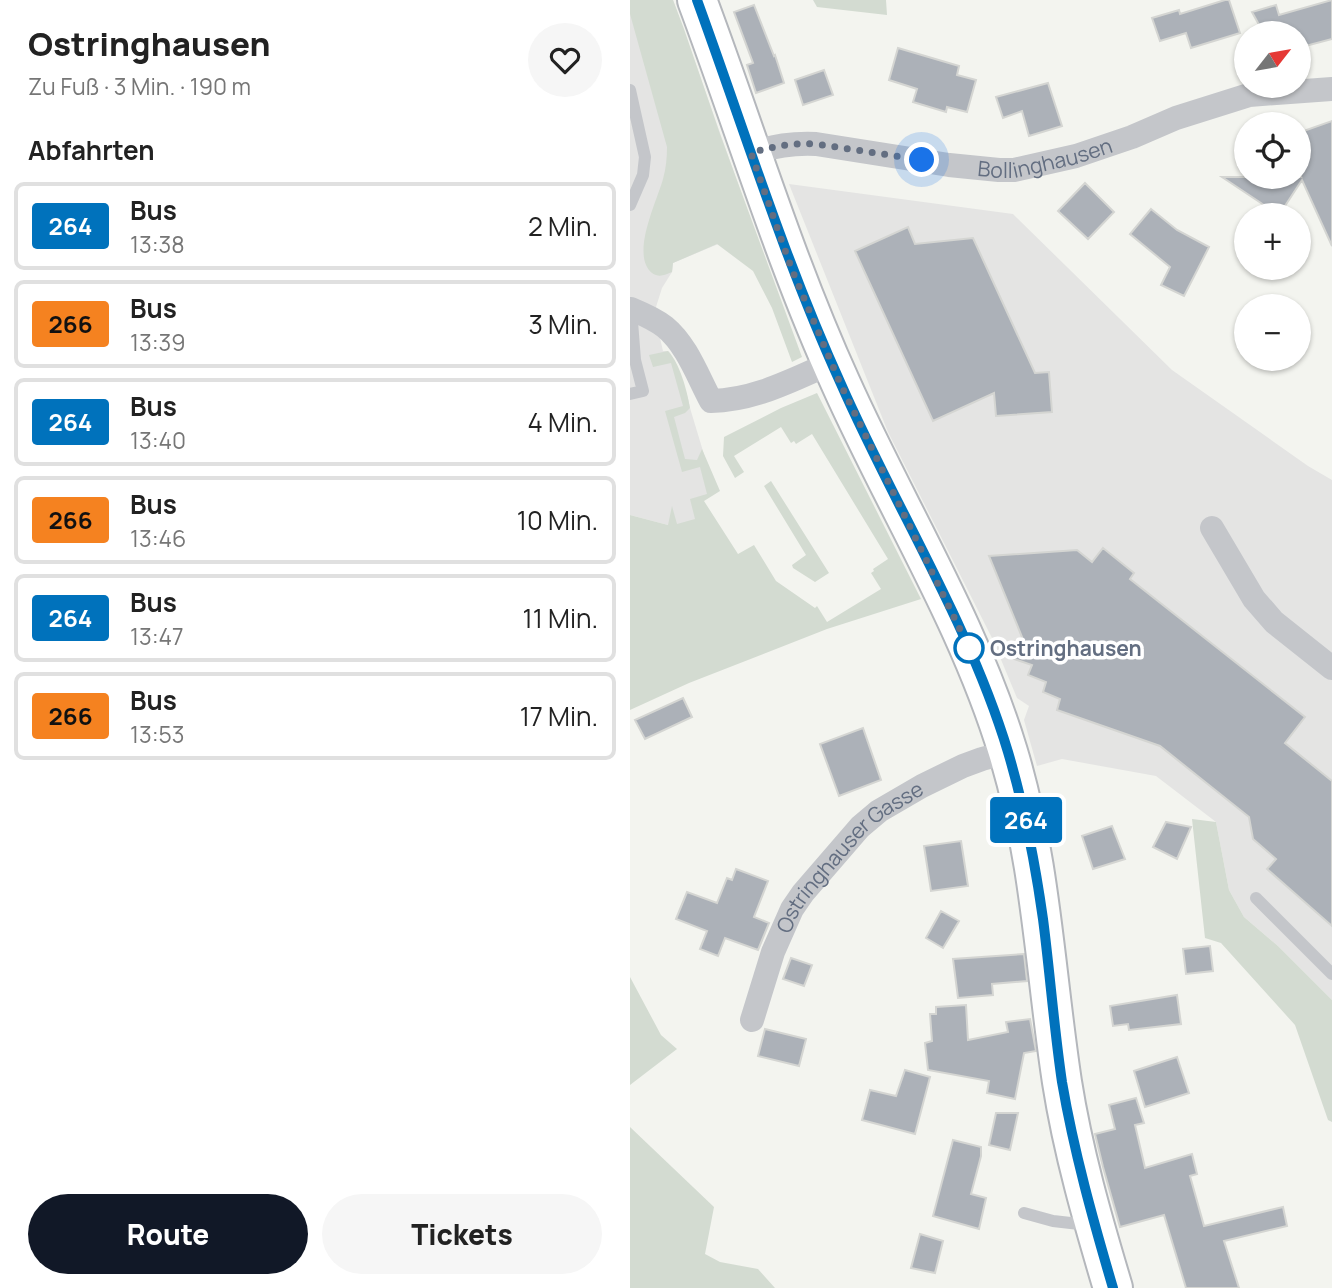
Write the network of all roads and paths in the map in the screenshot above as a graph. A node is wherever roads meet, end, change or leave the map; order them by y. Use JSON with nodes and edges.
{"nodes":[{"id":1,"x":697,"y":0,"type":"edge"},
{"id":2,"x":1332,"y":89,"type":"edge"},
{"id":3,"x":630,"y":90,"type":"edge"},
{"id":4,"x":751,"y":153,"type":"junction"},
{"id":5,"x":630,"y":205,"type":"edge"},
{"id":6,"x":631,"y":305,"type":"edge"},
{"id":7,"x":831,"y":363,"type":"junction"},
{"id":8,"x":630,"y":394,"type":"edge"},
{"id":9,"x":1212,"y":528,"type":"dead end"},
{"id":10,"x":1332,"y":667,"type":"edge"},
{"id":11,"x":1008,"y":752,"type":"junction"},
{"id":12,"x":1255,"y":898,"type":"dead end"},
{"id":13,"x":1332,"y":974,"type":"edge"},
{"id":14,"x":752,"y":1020,"type":"dead end"},
{"id":15,"x":1024,"y":1213,"type":"dead end"},
{"id":16,"x":1095,"y":1226,"type":"junction"},
{"id":17,"x":1113,"y":1288,"type":"edge"}],
"edges":[{"from":1,"to":4,"type":"main road"},
{"from":2,"to":4,"type":"street","name":"Bollinghausen"},
{"from":3,"to":5,"type":"lane"},
{"from":4,"to":7,"type":"main road"},
{"from":6,"to":7,"type":"street"},
{"from":6,"to":8,"type":"lane"},
{"from":7,"to":11,"type":"main road"},
{"from":9,"to":10,"type":"street"},
{"from":11,"to":14,"type":"street","name":"Ostringhauser Gasse"},
{"from":11,"to":16,"type":"main road"},
{"from":12,"to":13,"type":"lane"},
{"from":15,"to":16,"type":"lane"},
{"from":16,"to":17,"type":"main road"}]}
